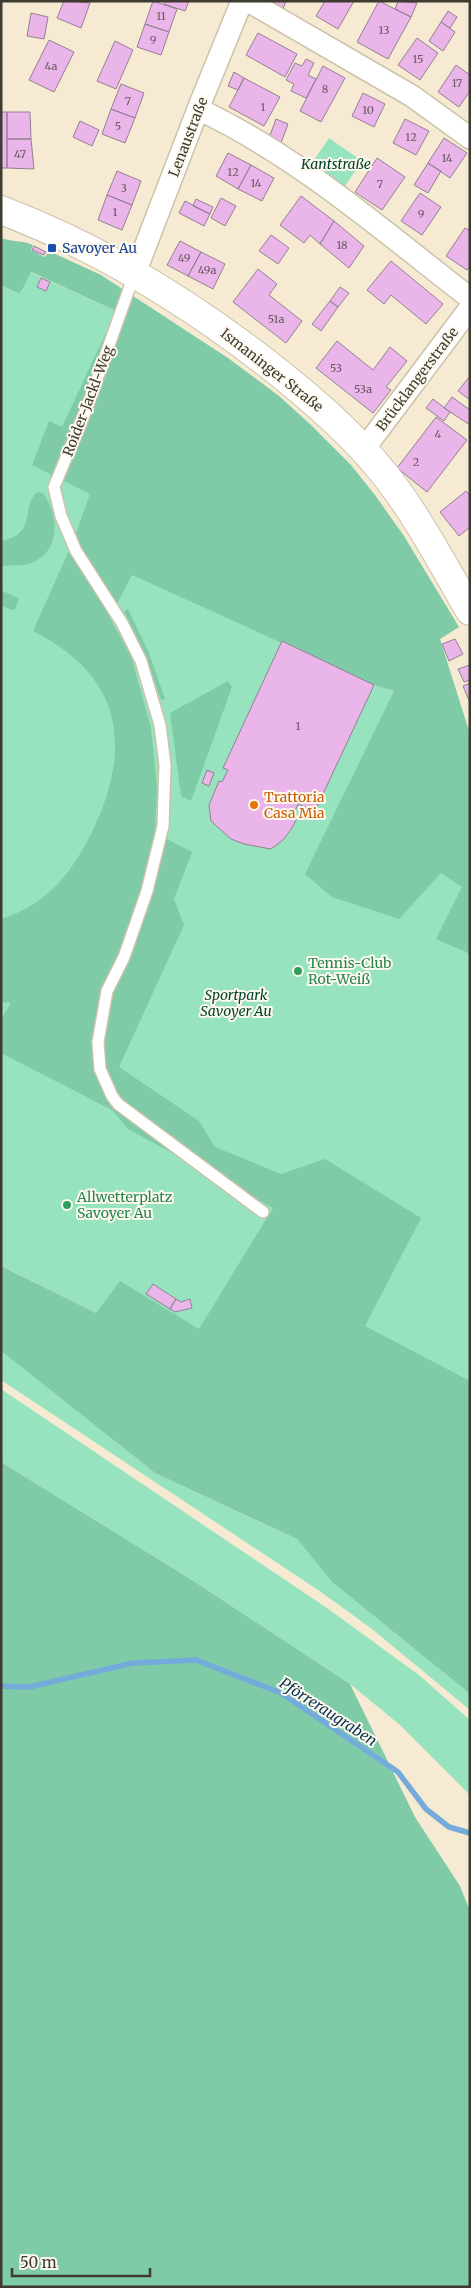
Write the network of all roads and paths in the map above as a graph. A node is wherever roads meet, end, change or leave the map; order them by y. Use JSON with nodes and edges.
{"nodes":[{"id":1,"x":242,"y":1,"type":"edge"},
{"id":2,"x":248,"y":1,"type":"edge"},
{"id":3,"x":198,"y":109,"type":"junction"},
{"id":4,"x":470,"y":138,"type":"edge"},
{"id":5,"x":1,"y":210,"type":"edge"},
{"id":6,"x":135,"y":273,"type":"junction"},
{"id":7,"x":470,"y":298,"type":"edge"},
{"id":8,"x":470,"y":308,"type":"edge"},
{"id":9,"x":364,"y":449,"type":"junction"},
{"id":10,"x":470,"y":611,"type":"edge"},
{"id":11,"x":263,"y":1212,"type":"dead end"}],
"edges":[{"from":1,"to":3,"type":"street","name":"Lenaustraße"},
{"from":2,"to":4,"type":"street"},
{"from":3,"to":6,"type":"street","name":"Lenaustraße"},
{"from":3,"to":7,"type":"street"},
{"from":5,"to":6,"type":"street","name":"Ismaninger Straße"},
{"from":6,"to":9,"type":"street","name":"Ismaninger Straße"},
{"from":6,"to":11,"type":"lane","name":"Roider-Jackl-Weg"},
{"from":8,"to":9,"type":"street","name":"Brücklangerstraße"},
{"from":9,"to":10,"type":"street","name":"Ismaninger Straße"}]}
